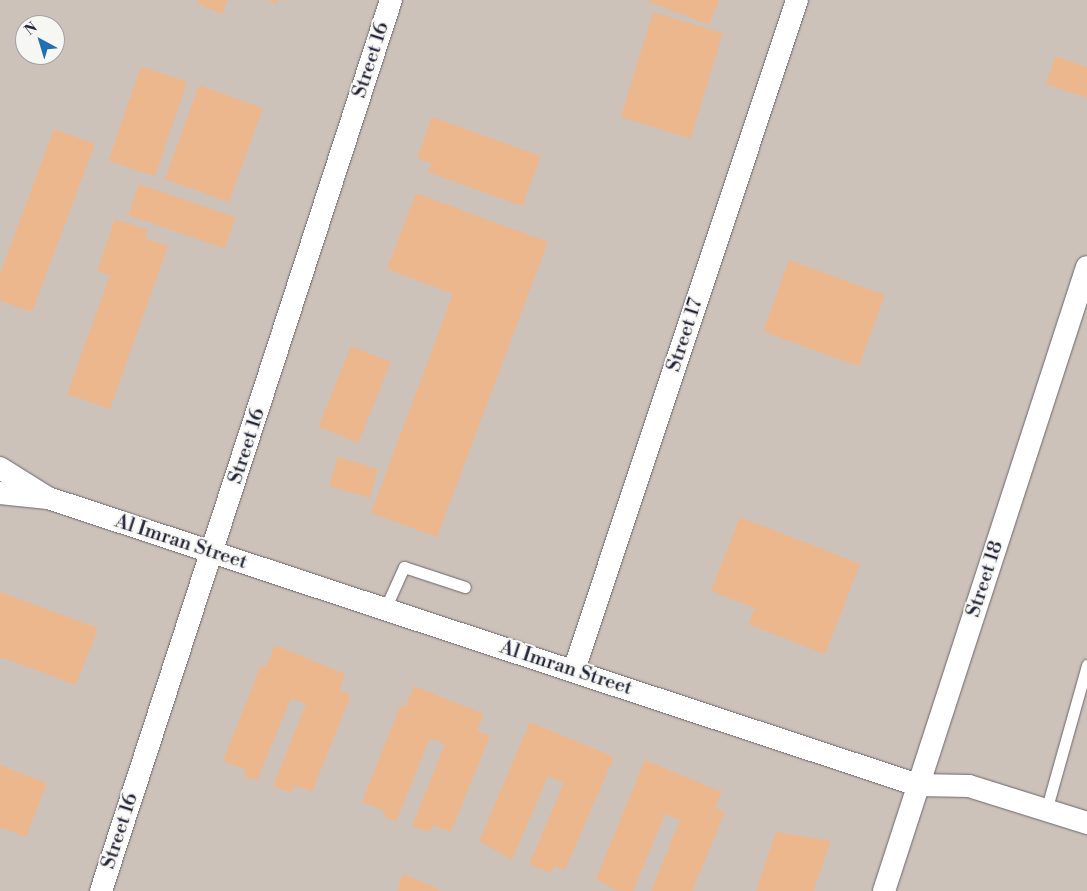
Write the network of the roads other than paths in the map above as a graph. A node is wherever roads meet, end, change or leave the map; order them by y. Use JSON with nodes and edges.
{"nodes":[{"id":1,"x":391,"y":0,"type":"edge"},
{"id":2,"x":796,"y":0,"type":"edge"},
{"id":3,"x":1087,"y":267,"type":"edge"},
{"id":4,"x":5,"y":468,"type":"edge"},
{"id":5,"x":1,"y":494,"type":"edge"},
{"id":6,"x":48,"y":498,"type":"junction"},
{"id":7,"x":212,"y":553,"type":"junction"},
{"id":8,"x":464,"y":587,"type":"dead end"},
{"id":9,"x":385,"y":609,"type":"junction"},
{"id":10,"x":1087,"y":665,"type":"edge"},
{"id":11,"x":574,"y":670,"type":"junction"},
{"id":12,"x":918,"y":785,"type":"junction"},
{"id":13,"x":1046,"y":811,"type":"junction"},
{"id":14,"x":1087,"y":823,"type":"edge"},
{"id":15,"x":100,"y":891,"type":"edge"},
{"id":16,"x":884,"y":891,"type":"edge"}],
"edges":[{"from":1,"to":7,"type":"street","name":"Street 16"},
{"from":2,"to":11,"type":"street","name":"Street 17"},
{"from":3,"to":12,"type":"street","name":"Street 18"},
{"from":4,"to":6,"type":"street","name":"Al Imran Street"},
{"from":5,"to":6,"type":"street","name":"Al Imran Street"},
{"from":6,"to":7,"type":"street","name":"Al Imran Street"},
{"from":7,"to":9,"type":"street","name":"Al Imran Street"},
{"from":7,"to":15,"type":"street","name":"Street 16"},
{"from":8,"to":9,"type":"lane"},
{"from":9,"to":11,"type":"street","name":"Al Imran Street"},
{"from":10,"to":13,"type":"lane"},
{"from":11,"to":12,"type":"street","name":"Al Imran Street"},
{"from":12,"to":13,"type":"street","name":"Al Imran Street"},
{"from":12,"to":16,"type":"street","name":"Street 18"},
{"from":13,"to":14,"type":"street","name":"Al Imran Street"}]}
